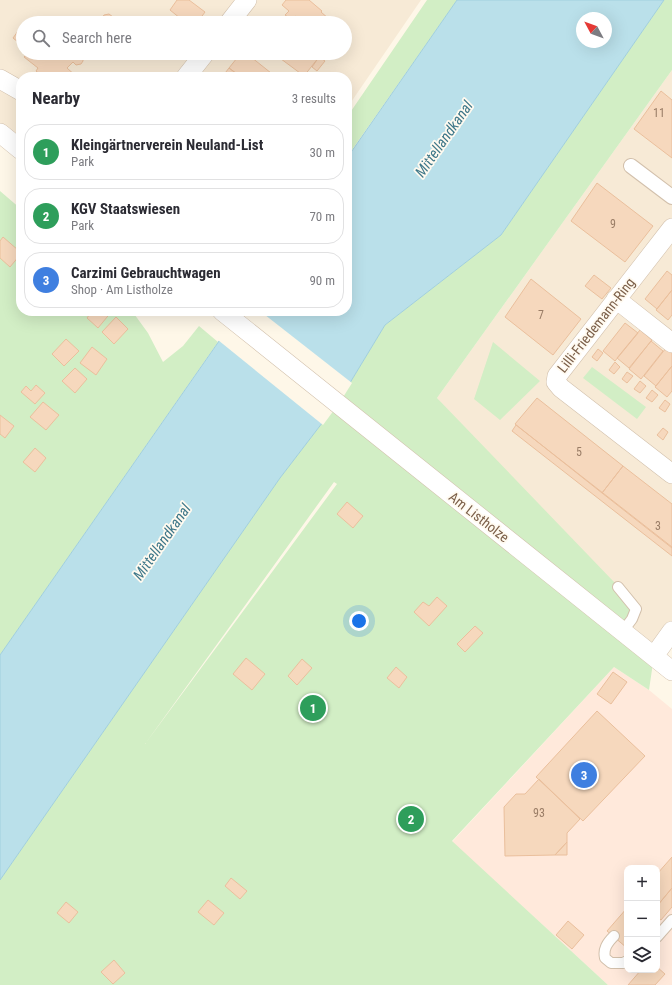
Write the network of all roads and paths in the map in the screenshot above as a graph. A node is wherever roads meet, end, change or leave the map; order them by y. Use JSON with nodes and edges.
{"nodes":[{"id":1,"x":247,"y":0,"type":"edge"},
{"id":2,"x":234,"y":16,"type":"edge"},
{"id":3,"x":199,"y":60,"type":"edge"},
{"id":4,"x":190,"y":72,"type":"edge"},
{"id":5,"x":0,"y":79,"type":"edge"},
{"id":6,"x":16,"y":88,"type":"edge"},
{"id":7,"x":0,"y":133,"type":"edge"},
{"id":8,"x":16,"y":146,"type":"edge"},
{"id":9,"x":631,"y":166,"type":"dead end"},
{"id":10,"x":672,"y":198,"type":"edge"},
{"id":11,"x":672,"y":228,"type":"edge"},
{"id":12,"x":616,"y":299,"type":"junction"},
{"id":13,"x":228,"y":316,"type":"edge"},
{"id":14,"x":672,"y":343,"type":"edge"},
{"id":15,"x":672,"y":474,"type":"edge"},
{"id":16,"x":618,"y":587,"type":"dead end"},
{"id":17,"x":623,"y":631,"type":"junction"},
{"id":18,"x":672,"y":631,"type":"edge"},
{"id":19,"x":654,"y":656,"type":"junction"},
{"id":20,"x":672,"y":671,"type":"edge"},
{"id":21,"x":672,"y":920,"type":"edge"},
{"id":22,"x":660,"y":934,"type":"edge"},
{"id":23,"x":614,"y":936,"type":"dead end"},
{"id":24,"x":624,"y":962,"type":"edge"}],
"edges":[{"from":1,"to":2,"type":"street"},
{"from":3,"to":4,"type":"street"},
{"from":5,"to":6,"type":"street"},
{"from":7,"to":8,"type":"street"},
{"from":9,"to":10,"type":"street"},
{"from":11,"to":12,"type":"street","name":"Lilli-Friedemann-Ring"},
{"from":12,"to":14,"type":"street"},
{"from":12,"to":15,"type":"street","name":"Lilli-Friedemann-Ring"},
{"from":13,"to":17,"type":"street","name":"Am Listholze"},
{"from":16,"to":17,"type":"lane"},
{"from":17,"to":19,"type":"street","name":"Am Listholze"},
{"from":18,"to":19,"type":"street"},
{"from":19,"to":20,"type":"street","name":"Am Listholze"},
{"from":21,"to":22,"type":"lane"},
{"from":23,"to":24,"type":"lane"}]}
